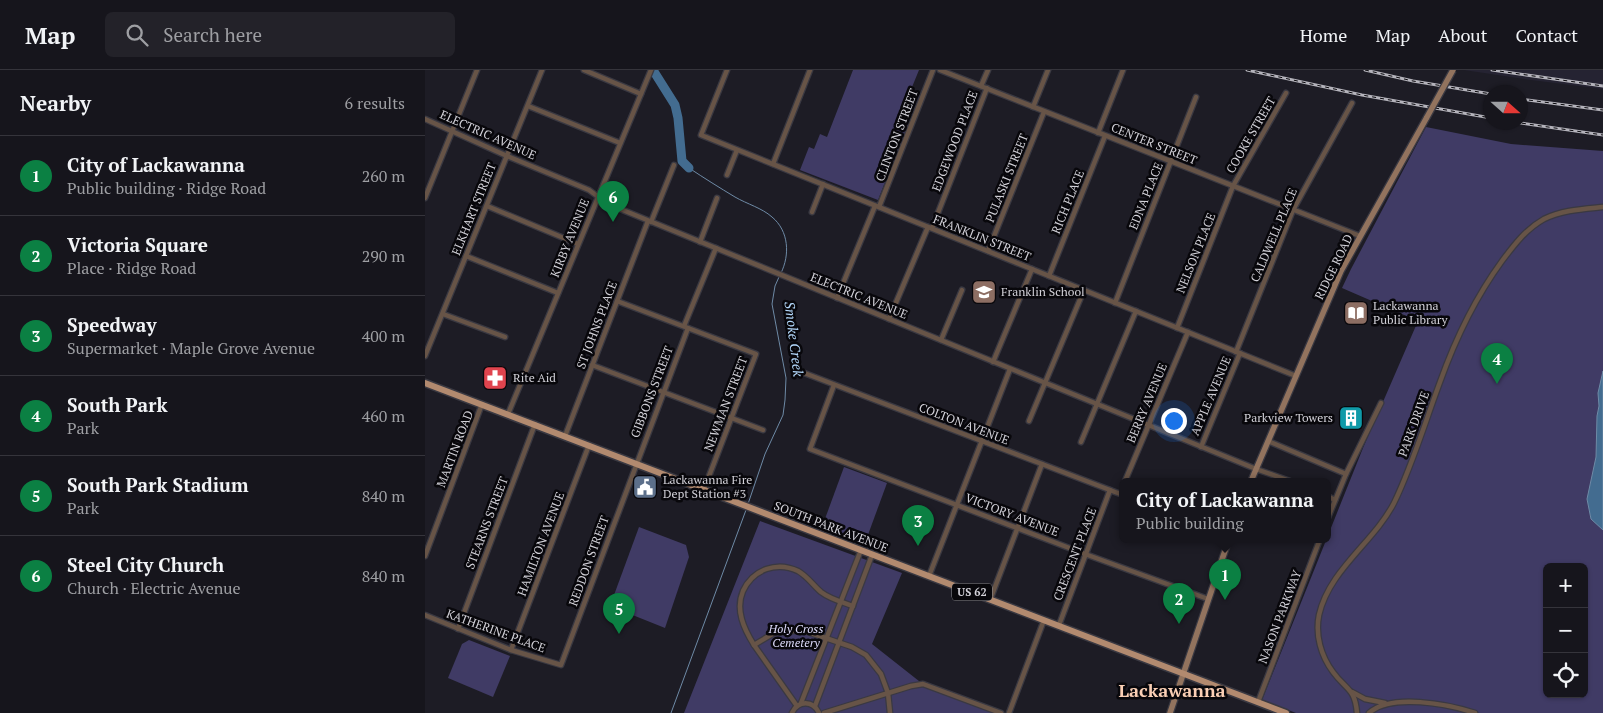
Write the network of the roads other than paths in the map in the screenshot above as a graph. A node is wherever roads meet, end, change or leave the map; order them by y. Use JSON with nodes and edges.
{"nodes":[{"id":1,"x":477,"y":70,"type":"edge"},
{"id":2,"x":542,"y":70,"type":"edge"},
{"id":3,"x":583,"y":70,"type":"edge"},
{"id":4,"x":651,"y":70,"type":"edge"},
{"id":5,"x":727,"y":70,"type":"edge"},
{"id":6,"x":810,"y":70,"type":"edge"},
{"id":7,"x":933,"y":70,"type":"edge"},
{"id":8,"x":940,"y":70,"type":"edge"},
{"id":9,"x":988,"y":70,"type":"edge"},
{"id":10,"x":1048,"y":70,"type":"edge"},
{"id":11,"x":1123,"y":70,"type":"edge"},
{"id":12,"x":1453,"y":70,"type":"edge"},
{"id":13,"x":984,"y":87,"type":"junction"},
{"id":14,"x":1286,"y":93,"type":"dead end"},
{"id":15,"x":641,"y":94,"type":"junction"},
{"id":16,"x":1196,"y":97,"type":"dead end"},
{"id":17,"x":1352,"y":102,"type":"dead end"},
{"id":18,"x":528,"y":106,"type":"junction"},
{"id":19,"x":1033,"y":107,"type":"junction"},
{"id":20,"x":1044,"y":112,"type":"junction"},
{"id":21,"x":425,"y":119,"type":"edge"},
{"id":22,"x":452,"y":130,"type":"junction"},
{"id":23,"x":1098,"y":133,"type":"junction"},
{"id":24,"x":1105,"y":136,"type":"junction"},
{"id":25,"x":620,"y":143,"type":"junction"},
{"id":26,"x":737,"y":150,"type":"junction"},
{"id":27,"x":507,"y":156,"type":"junction"},
{"id":28,"x":1171,"y":162,"type":"junction"},
{"id":29,"x":773,"y":164,"type":"junction"},
{"id":30,"x":674,"y":165,"type":"dead end"},
{"id":31,"x":727,"y":175,"type":"dead end"},
{"id":32,"x":823,"y":184,"type":"junction"},
{"id":33,"x":1233,"y":186,"type":"junction"},
{"id":34,"x":598,"y":196,"type":"junction"},
{"id":35,"x":425,"y":198,"type":"edge"},
{"id":36,"x":717,"y":198,"type":"dead end"},
{"id":37,"x":487,"y":206,"type":"junction"},
{"id":38,"x":877,"y":206,"type":"junction"},
{"id":39,"x":1603,"y":206,"type":"edge"},
{"id":40,"x":1293,"y":210,"type":"junction"},
{"id":41,"x":812,"y":212,"type":"dead end"},
{"id":42,"x":650,"y":221,"type":"junction"},
{"id":43,"x":930,"y":228,"type":"junction"},
{"id":44,"x":1360,"y":236,"type":"junction"},
{"id":45,"x":700,"y":242,"type":"junction"},
{"id":46,"x":578,"y":244,"type":"junction"},
{"id":47,"x":716,"y":248,"type":"junction"},
{"id":48,"x":989,"y":251,"type":"junction"},
{"id":49,"x":466,"y":256,"type":"junction"},
{"id":50,"x":1032,"y":269,"type":"junction"},
{"id":51,"x":1049,"y":276,"type":"junction"},
{"id":52,"x":962,"y":290,"type":"dead end"},
{"id":53,"x":1084,"y":290,"type":"junction"},
{"id":54,"x":558,"y":293,"type":"junction"},
{"id":55,"x":837,"y":298,"type":"junction"},
{"id":56,"x":617,"y":301,"type":"junction"},
{"id":57,"x":1115,"y":303,"type":"junction"},
{"id":58,"x":1136,"y":311,"type":"junction"},
{"id":59,"x":443,"y":314,"type":"junction"},
{"id":60,"x":889,"y":319,"type":"junction"},
{"id":61,"x":686,"y":327,"type":"junction"},
{"id":62,"x":1177,"y":328,"type":"junction"},
{"id":63,"x":1188,"y":332,"type":"junction"},
{"id":64,"x":505,"y":337,"type":"dead end"},
{"id":65,"x":941,"y":340,"type":"junction"},
{"id":66,"x":1238,"y":353,"type":"junction"},
{"id":67,"x":425,"y":356,"type":"edge"},
{"id":68,"x":993,"y":362,"type":"junction"},
{"id":69,"x":592,"y":365,"type":"junction"},
{"id":70,"x":1010,"y":369,"type":"junction"},
{"id":71,"x":799,"y":371,"type":"dead end"},
{"id":72,"x":1296,"y":376,"type":"junction"},
{"id":73,"x":425,"y":382,"type":"edge"},
{"id":74,"x":1045,"y":383,"type":"junction"},
{"id":75,"x":834,"y":385,"type":"junction"},
{"id":76,"x":663,"y":392,"type":"junction"},
{"id":77,"x":1381,"y":403,"type":"dead end"},
{"id":78,"x":482,"y":404,"type":"junction"},
{"id":79,"x":1096,"y":404,"type":"junction"},
{"id":80,"x":509,"y":414,"type":"junction"},
{"id":81,"x":731,"y":419,"type":"junction"},
{"id":82,"x":1029,"y":421,"type":"dead end"},
{"id":83,"x":535,"y":424,"type":"junction"},
{"id":84,"x":1148,"y":425,"type":"junction"},
{"id":85,"x":763,"y":430,"type":"dead end"},
{"id":86,"x":565,"y":436,"type":"junction"},
{"id":87,"x":982,"y":441,"type":"junction"},
{"id":88,"x":1268,"y":441,"type":"junction"},
{"id":89,"x":1081,"y":442,"type":"dead end"},
{"id":90,"x":589,"y":445,"type":"junction"},
{"id":91,"x":1201,"y":446,"type":"junction"},
{"id":92,"x":636,"y":463,"type":"junction"},
{"id":93,"x":1043,"y":464,"type":"junction"},
{"id":94,"x":1256,"y":469,"type":"junction"},
{"id":95,"x":1346,"y":474,"type":"junction"},
{"id":96,"x":1126,"y":478,"type":"edge"},
{"id":97,"x":1252,"y":478,"type":"edge"},
{"id":98,"x":1282,"y":478,"type":"edge"},
{"id":99,"x":704,"y":489,"type":"junction"},
{"id":100,"x":1110,"y":490,"type":"junction"},
{"id":101,"x":1119,"y":494,"type":"edge"},
{"id":102,"x":1331,"y":498,"type":"edge"},
{"id":103,"x":1335,"y":500,"type":"junction"},
{"id":104,"x":957,"y":505,"type":"junction"},
{"id":105,"x":1331,"y":510,"type":"edge"},
{"id":106,"x":1018,"y":528,"type":"junction"},
{"id":107,"x":1228,"y":543,"type":"edge"},
{"id":108,"x":1318,"y":543,"type":"edge"},
{"id":109,"x":861,"y":550,"type":"junction"},
{"id":110,"x":1085,"y":554,"type":"junction"},
{"id":111,"x":872,"y":555,"type":"junction"},
{"id":112,"x":425,"y":556,"type":"edge"},
{"id":113,"x":929,"y":576,"type":"junction"},
{"id":114,"x":1208,"y":599,"type":"junction"},
{"id":115,"x":991,"y":600,"type":"junction"},
{"id":116,"x":841,"y":602,"type":"junction"},
{"id":117,"x":853,"y":606,"type":"junction"},
{"id":118,"x":425,"y":615,"type":"edge"},
{"id":119,"x":1044,"y":620,"type":"junction"},
{"id":120,"x":1059,"y":625,"type":"junction"},
{"id":121,"x":458,"y":629,"type":"junction"},
{"id":122,"x":827,"y":637,"type":"junction"},
{"id":123,"x":839,"y":642,"type":"junction"},
{"id":124,"x":754,"y":645,"type":"junction"},
{"id":125,"x":511,"y":650,"type":"junction"},
{"id":126,"x":561,"y":665,"type":"joint"},
{"id":127,"x":1183,"y":674,"type":"junction"},
{"id":128,"x":1352,"y":692,"type":"junction"},
{"id":129,"x":888,"y":693,"type":"junction"},
{"id":130,"x":1258,"y":702,"type":"junction"},
{"id":131,"x":1385,"y":703,"type":"junction"},
{"id":132,"x":799,"y":705,"type":"junction"},
{"id":133,"x":815,"y":706,"type":"junction"},
{"id":134,"x":792,"y":713,"type":"edge"},
{"id":135,"x":819,"y":713,"type":"edge"},
{"id":136,"x":824,"y":713,"type":"edge"},
{"id":137,"x":890,"y":713,"type":"edge"},
{"id":138,"x":1001,"y":713,"type":"edge"},
{"id":139,"x":1009,"y":713,"type":"edge"},
{"id":140,"x":1170,"y":713,"type":"edge"},
{"id":141,"x":1286,"y":713,"type":"edge"},
{"id":142,"x":1357,"y":713,"type":"edge"},
{"id":143,"x":1369,"y":713,"type":"edge"},
{"id":144,"x":1475,"y":713,"type":"edge"}],
"edges":[{"from":1,"to":22,"type":"street"},
{"from":2,"to":18,"type":"street","name":"ELKHART STREET"},
{"from":3,"to":15,"type":"street"},
{"from":4,"to":15,"type":"street","name":"KIRBY AVENUE"},
{"from":5,"to":26,"type":"street","name":"FRANKLIN STREET"},
{"from":6,"to":29,"type":"street"},
{"from":7,"to":38,"type":"street","name":"CLINTON STREET"},
{"from":8,"to":13,"type":"street","name":"CENTER STREET"},
{"from":9,"to":13,"type":"street","name":"EDGEWOOD PLACE"},
{"from":10,"to":19,"type":"street"},
{"from":11,"to":23,"type":"street"},
{"from":12,"to":44,"type":"main road","name":"RIDGE ROAD","bridge":true},
{"from":13,"to":19,"type":"street","name":"CENTER STREET"},
{"from":13,"to":43,"type":"street","name":"EDGEWOOD PLACE"},
{"from":14,"to":33,"type":"street","name":"COOKE STREET"},
{"from":15,"to":25,"type":"street","name":"KIRBY AVENUE"},
{"from":16,"to":28,"type":"street","name":"EDNA PLACE"},
{"from":17,"to":40,"type":"street","name":"CALDWELL PLACE"},
{"from":18,"to":25,"type":"street"},
{"from":18,"to":27,"type":"street","name":"ELKHART STREET"},
{"from":19,"to":20,"type":"street","name":"CENTER STREET"},
{"from":20,"to":23,"type":"street","name":"CENTER STREET"},
{"from":20,"to":48,"type":"street","name":"PULASKI STREET"},
{"from":21,"to":22,"type":"street","name":"ELECTRIC AVENUE"},
{"from":22,"to":27,"type":"street","name":"ELECTRIC AVENUE"},
{"from":22,"to":35,"type":"street"},
{"from":23,"to":24,"type":"street","name":"CENTER STREET"},
{"from":24,"to":28,"type":"street","name":"CENTER STREET"},
{"from":24,"to":51,"type":"street","name":"RICH PLACE"},
{"from":25,"to":34,"type":"street","name":"KIRBY AVENUE"},
{"from":26,"to":29,"type":"street","name":"FRANKLIN STREET"},
{"from":26,"to":31,"type":"street"},
{"from":27,"to":34,"type":"street","name":"ELECTRIC AVENUE"},
{"from":27,"to":37,"type":"street","name":"ELKHART STREET"},
{"from":28,"to":33,"type":"street","name":"CENTER STREET"},
{"from":28,"to":57,"type":"street","name":"EDNA PLACE"},
{"from":29,"to":32,"type":"street","name":"FRANKLIN STREET"},
{"from":30,"to":42,"type":"street","name":"ST JOHNS PLACE"},
{"from":32,"to":38,"type":"street","name":"FRANKLIN STREET"},
{"from":32,"to":41,"type":"street"},
{"from":33,"to":40,"type":"street","name":"CENTER STREET"},
{"from":33,"to":62,"type":"street","name":"NELSON PLACE"},
{"from":34,"to":42,"type":"street","name":"ELECTRIC AVENUE"},
{"from":34,"to":46,"type":"street","name":"KIRBY AVENUE"},
{"from":36,"to":45,"type":"street"},
{"from":37,"to":46,"type":"street"},
{"from":37,"to":49,"type":"street","name":"ELKHART STREET"},
{"from":38,"to":43,"type":"street","name":"FRANKLIN STREET"},
{"from":38,"to":55,"type":"street","name":"CLINTON STREET"},
{"from":39,"to":128,"type":"street","name":"PARK DRIVE"},
{"from":40,"to":44,"type":"street","name":"CENTER STREET"},
{"from":40,"to":66,"type":"street","name":"CALDWELL PLACE"},
{"from":42,"to":45,"type":"street","name":"ELECTRIC AVENUE"},
{"from":42,"to":56,"type":"street","name":"ST JOHNS PLACE"},
{"from":43,"to":48,"type":"street","name":"FRANKLIN STREET"},
{"from":43,"to":60,"type":"street","name":"EDGEWOOD PLACE"},
{"from":44,"to":72,"type":"main road","name":"RIDGE ROAD"},
{"from":45,"to":47,"type":"street","name":"ELECTRIC AVENUE"},
{"from":46,"to":54,"type":"street","name":"KIRBY AVENUE"},
{"from":47,"to":55,"type":"street","name":"ELECTRIC AVENUE"},
{"from":47,"to":61,"type":"street","name":"GIBBONS STREET"},
{"from":48,"to":50,"type":"street","name":"FRANKLIN STREET"},
{"from":49,"to":54,"type":"street"},
{"from":49,"to":59,"type":"street","name":"ELKHART STREET"},
{"from":50,"to":51,"type":"street","name":"FRANKLIN STREET"},
{"from":50,"to":68,"type":"street"},
{"from":51,"to":53,"type":"street","name":"FRANKLIN STREET"},
{"from":52,"to":65,"type":"street"},
{"from":53,"to":57,"type":"street","name":"FRANKLIN STREET"},
{"from":53,"to":74,"type":"street"},
{"from":54,"to":80,"type":"street","name":"KIRBY AVENUE"},
{"from":55,"to":60,"type":"street","name":"ELECTRIC AVENUE"},
{"from":56,"to":61,"type":"street"},
{"from":56,"to":69,"type":"street","name":"ST JOHNS PLACE"},
{"from":57,"to":58,"type":"street","name":"FRANKLIN STREET"},
{"from":58,"to":62,"type":"street","name":"FRANKLIN STREET"},
{"from":58,"to":79,"type":"street"},
{"from":59,"to":64,"type":"street"},
{"from":59,"to":67,"type":"street","name":"ELKHART STREET"},
{"from":60,"to":65,"type":"street","name":"ELECTRIC AVENUE"},
{"from":61,"to":76,"type":"street","name":"GIBBONS STREET"},
{"from":61,"to":81,"type":"street","name":"NEWMAN STREET"},
{"from":62,"to":63,"type":"street","name":"FRANKLIN STREET"},
{"from":63,"to":66,"type":"street","name":"FRANKLIN STREET"},
{"from":63,"to":84,"type":"street","name":"BERRY AVENUE"},
{"from":65,"to":68,"type":"street","name":"ELECTRIC AVENUE"},
{"from":66,"to":72,"type":"street","name":"FRANKLIN STREET"},
{"from":66,"to":91,"type":"street","name":"APPLE AVENUE"},
{"from":68,"to":70,"type":"street","name":"ELECTRIC AVENUE"},
{"from":69,"to":76,"type":"street"},
{"from":69,"to":86,"type":"street","name":"ST JOHNS PLACE"},
{"from":70,"to":74,"type":"street","name":"ELECTRIC AVENUE"},
{"from":70,"to":87,"type":"street"},
{"from":71,"to":75,"type":"street","name":"COLTON AVENUE"},
{"from":72,"to":88,"type":"main road","name":"RIDGE ROAD"},
{"from":73,"to":78,"type":"main road","name":"SOUTH PARK AVENUE","number":"US 62"},
{"from":74,"to":79,"type":"street","name":"ELECTRIC AVENUE"},
{"from":74,"to":82,"type":"street"},
{"from":75,"to":87,"type":"street","name":"COLTON AVENUE"},
{"from":75,"to":104,"type":"street","name":"VICTORY AVENUE"},
{"from":76,"to":81,"type":"street"},
{"from":76,"to":92,"type":"street","name":"GIBBONS STREET"},
{"from":77,"to":95,"type":"street"},
{"from":78,"to":80,"type":"main road","name":"SOUTH PARK AVENUE","number":"US 62"},
{"from":78,"to":112,"type":"street","name":"MARTIN ROAD"},
{"from":79,"to":84,"type":"street","name":"ELECTRIC AVENUE"},
{"from":79,"to":89,"type":"street"},
{"from":80,"to":83,"type":"main road","name":"SOUTH PARK AVENUE","number":"US 62"},
{"from":81,"to":85,"type":"street"},
{"from":81,"to":99,"type":"street","name":"NEWMAN STREET"},
{"from":83,"to":86,"type":"main road","name":"SOUTH PARK AVENUE","number":"US 62"},
{"from":83,"to":121,"type":"street","name":"STEARNS STREET"},
{"from":84,"to":91,"type":"street","name":"ELECTRIC AVENUE"},
{"from":84,"to":96,"type":"street","name":"BERRY AVENUE"},
{"from":86,"to":90,"type":"main road","name":"SOUTH PARK AVENUE","number":"US 62"},
{"from":87,"to":93,"type":"street","name":"COLTON AVENUE"},
{"from":87,"to":104,"type":"street"},
{"from":88,"to":94,"type":"main road","name":"RIDGE ROAD"},
{"from":88,"to":95,"type":"street"},
{"from":90,"to":92,"type":"main road","name":"SOUTH PARK AVENUE","number":"US 62"},
{"from":90,"to":125,"type":"street","name":"HAMILTON AVENUE"},
{"from":91,"to":94,"type":"street","name":"ELECTRIC AVENUE"},
{"from":92,"to":99,"type":"main road","name":"SOUTH PARK AVENUE","number":"US 62"},
{"from":92,"to":126,"type":"street","name":"REDDON STREET"},
{"from":93,"to":100,"type":"street","name":"COLTON AVENUE"},
{"from":93,"to":106,"type":"street"},
{"from":94,"to":97,"type":"main road","name":"RIDGE ROAD"},
{"from":94,"to":98,"type":"street","name":"ELECTRIC AVENUE"},
{"from":95,"to":103,"type":"street"},
{"from":99,"to":109,"type":"main road","name":"SOUTH PARK AVENUE","number":"US 62"},
{"from":100,"to":101,"type":"street","name":"COLTON AVENUE"},
{"from":100,"to":110,"type":"street","name":"CRESCENT PLACE"},
{"from":102,"to":103,"type":"street"},
{"from":103,"to":105,"type":"street"},
{"from":104,"to":106,"type":"street","name":"VICTORY AVENUE"},
{"from":104,"to":113,"type":"street"},
{"from":106,"to":110,"type":"street","name":"VICTORY AVENUE"},
{"from":106,"to":115,"type":"street"},
{"from":107,"to":114,"type":"main road"},
{"from":108,"to":130,"type":"street","name":"NASON PARKWAY"},
{"from":109,"to":111,"type":"main road","name":"SOUTH PARK AVENUE","number":"US 62"},
{"from":109,"to":116,"type":"street"},
{"from":110,"to":114,"type":"street","name":"VICTORY AVENUE"},
{"from":110,"to":120,"type":"street","name":"CRESCENT PLACE"},
{"from":111,"to":113,"type":"main road","name":"SOUTH PARK AVENUE","number":"US 62"},
{"from":111,"to":117,"type":"street"},
{"from":113,"to":115,"type":"main road","name":"SOUTH PARK AVENUE","number":"US 62"},
{"from":114,"to":127,"type":"main road"},
{"from":115,"to":119,"type":"main road","name":"SOUTH PARK AVENUE","number":"US 62"},
{"from":116,"to":117,"type":"street"},
{"from":116,"to":122,"type":"street"},
{"from":116,"to":124,"type":"street"},
{"from":117,"to":123,"type":"street"},
{"from":118,"to":121,"type":"street","name":"KATHERINE PLACE"},
{"from":119,"to":120,"type":"main road","name":"SOUTH PARK AVENUE","number":"US 62"},
{"from":119,"to":139,"type":"street"},
{"from":120,"to":127,"type":"main road","name":"SOUTH PARK AVENUE","number":"US 62"},
{"from":121,"to":125,"type":"street","name":"KATHERINE PLACE"},
{"from":122,"to":123,"type":"street"},
{"from":122,"to":124,"type":"street"},
{"from":122,"to":132,"type":"street"},
{"from":123,"to":129,"type":"street"},
{"from":123,"to":133,"type":"street"},
{"from":124,"to":132,"type":"street"},
{"from":125,"to":126,"type":"street","name":"KATHERINE PLACE"},
{"from":127,"to":130,"type":"main road","name":"SOUTH PARK AVENUE","number":"US 62"},
{"from":127,"to":140,"type":"main road"},
{"from":128,"to":131,"type":"street","name":"PARK DRIVE"},
{"from":128,"to":142,"type":"street"},
{"from":129,"to":136,"type":"street"},
{"from":129,"to":137,"type":"street"},
{"from":129,"to":138,"type":"street"},
{"from":130,"to":141,"type":"main road","name":"SOUTH PARK AVENUE","number":"US 62"},
{"from":131,"to":143,"type":"street"},
{"from":131,"to":144,"type":"street","name":"PARK DRIVE"},
{"from":132,"to":133,"type":"street"},
{"from":132,"to":134,"type":"street"},
{"from":133,"to":135,"type":"street"}]}
